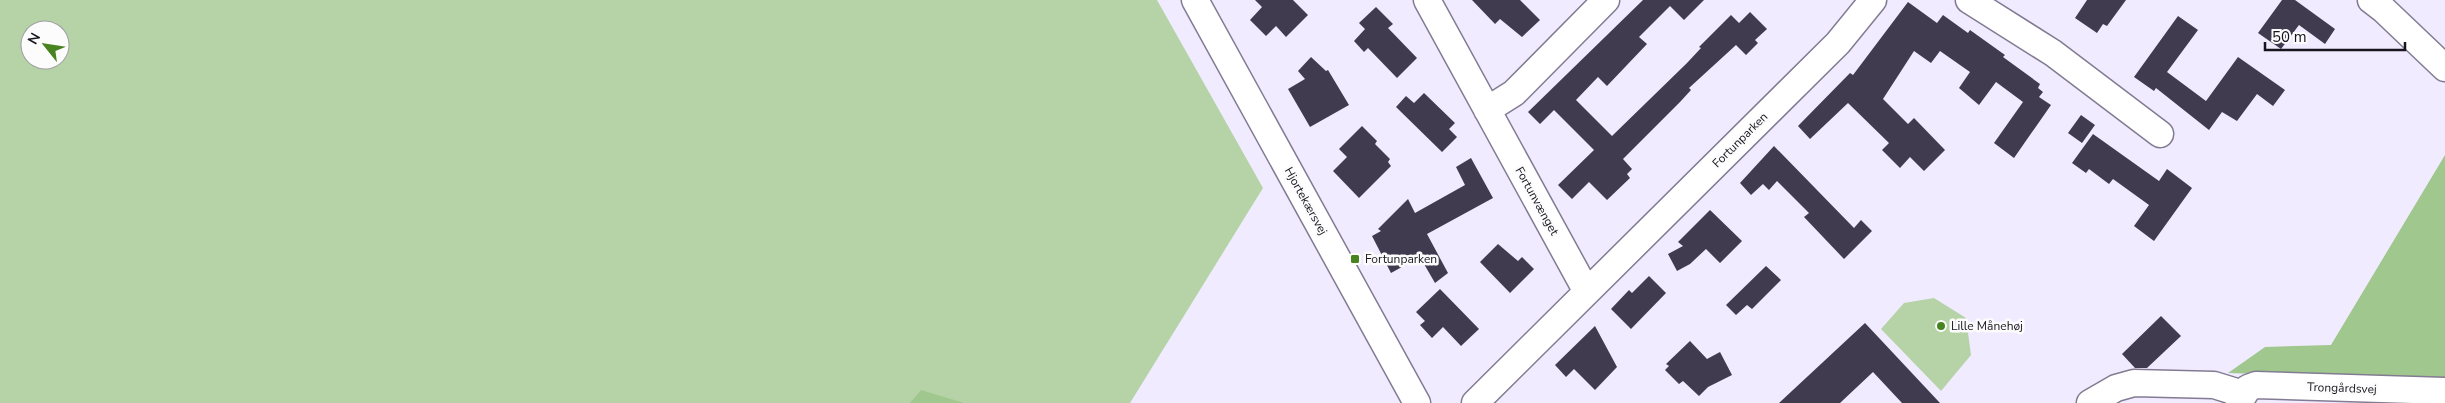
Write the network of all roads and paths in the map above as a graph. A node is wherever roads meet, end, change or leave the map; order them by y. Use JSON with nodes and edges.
{"nodes":[{"id":1,"x":1195,"y":0,"type":"edge"},
{"id":2,"x":1427,"y":0,"type":"edge"},
{"id":3,"x":1606,"y":0,"type":"edge"},
{"id":4,"x":1872,"y":0,"type":"edge"},
{"id":5,"x":1969,"y":0,"type":"edge"},
{"id":6,"x":2371,"y":0,"type":"edge"},
{"id":7,"x":2445,"y":68,"type":"edge"},
{"id":8,"x":1488,"y":110,"type":"junction"},
{"id":9,"x":2160,"y":134,"type":"dead end"},
{"id":10,"x":1587,"y":292,"type":"junction"},
{"id":11,"x":2445,"y":391,"type":"edge"},
{"id":12,"x":2241,"y":399,"type":"edge"},
{"id":13,"x":1417,"y":403,"type":"edge"},
{"id":14,"x":1475,"y":403,"type":"edge"},
{"id":15,"x":2090,"y":403,"type":"edge"}],
"edges":[{"from":1,"to":13,"type":"street","name":"Hjortekærsvej"},
{"from":2,"to":8,"type":"street","name":"Fortunvænget"},
{"from":3,"to":8,"type":"street"},
{"from":4,"to":10,"type":"street","name":"Fortunparken"},
{"from":5,"to":9,"type":"street"},
{"from":6,"to":7,"type":"street"},
{"from":8,"to":10,"type":"street","name":"Fortunvænget"},
{"from":10,"to":14,"type":"street","name":"Fortunparken"},
{"from":11,"to":12,"type":"street","name":"Trongårdsvej"},
{"from":12,"to":15,"type":"street","name":"Trongårdsvej"}]}
